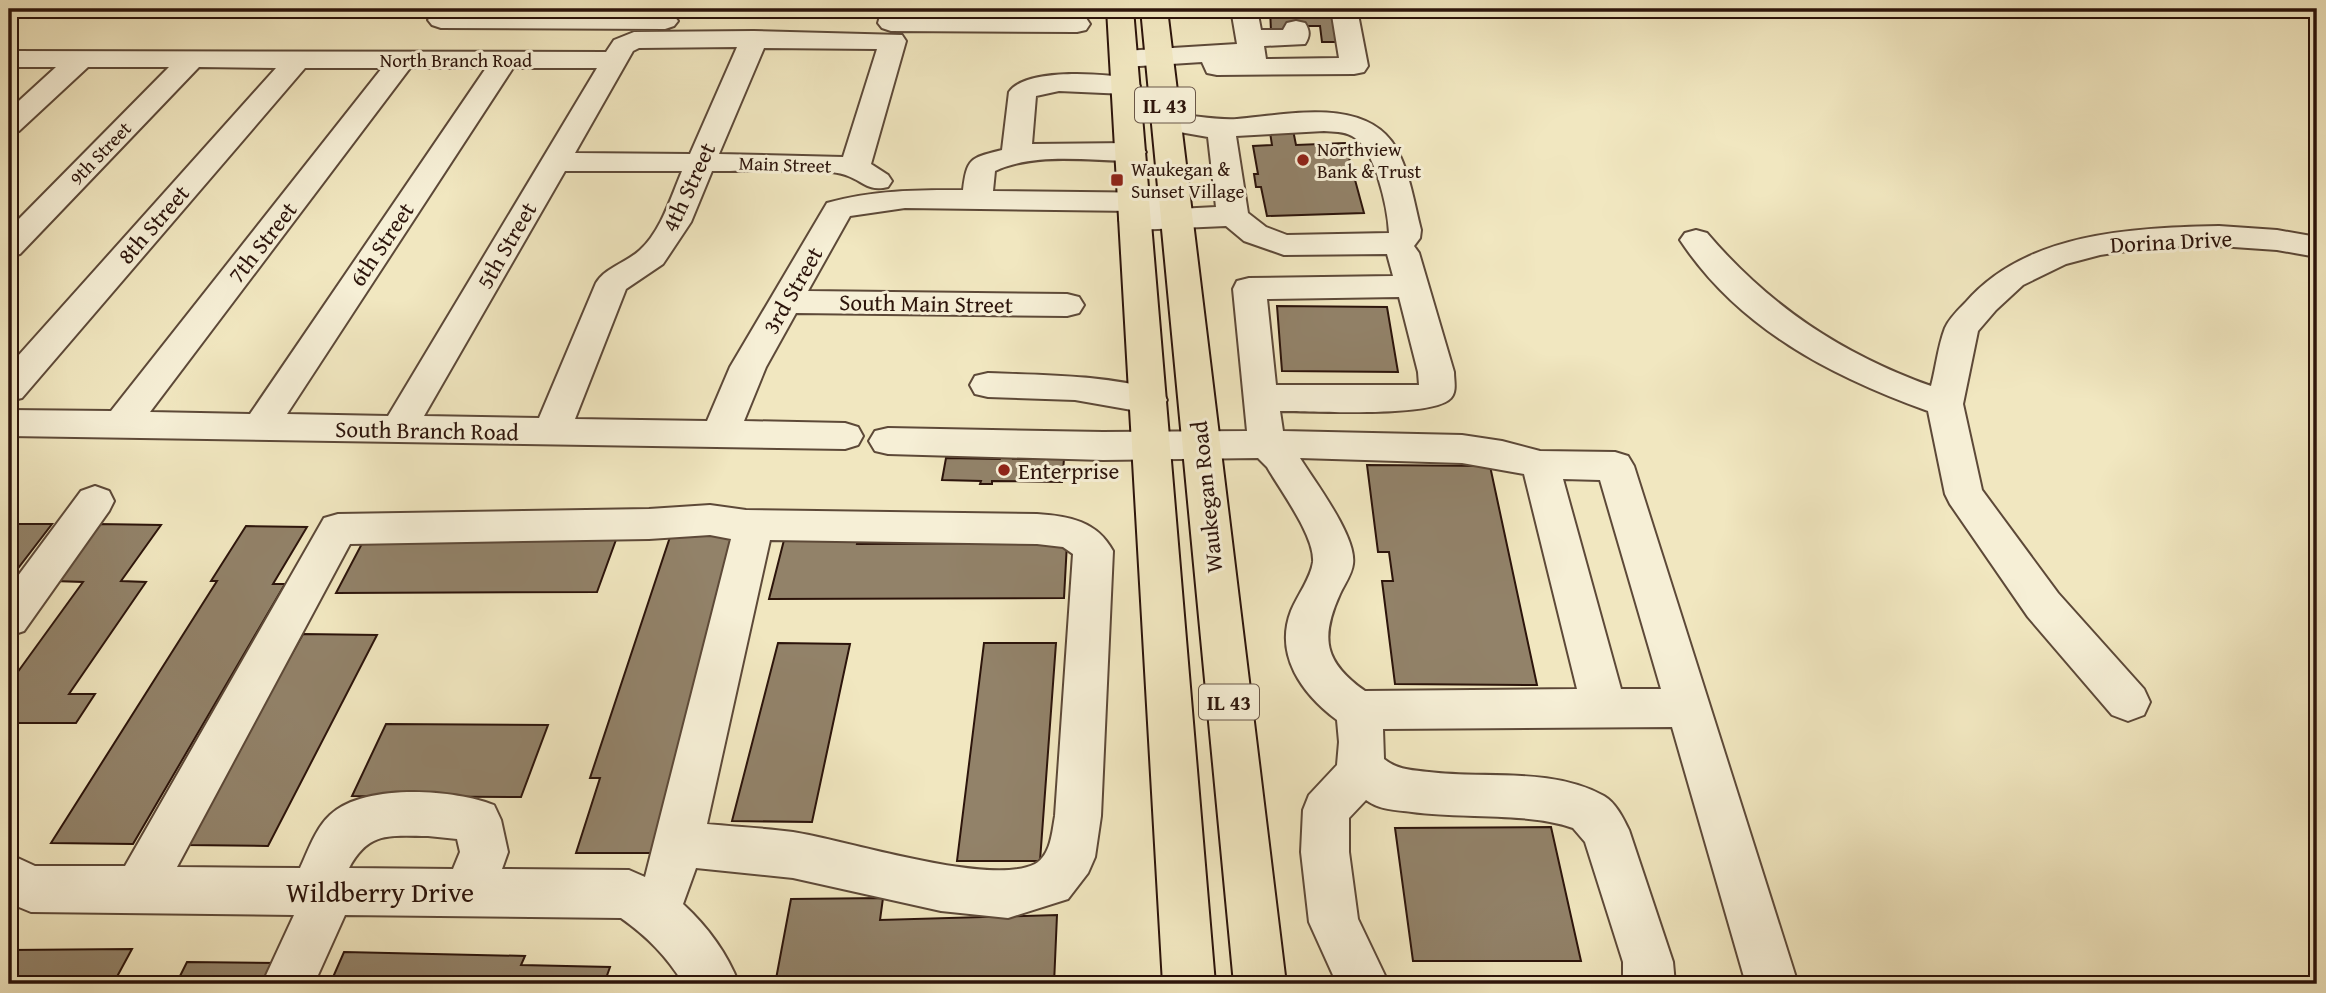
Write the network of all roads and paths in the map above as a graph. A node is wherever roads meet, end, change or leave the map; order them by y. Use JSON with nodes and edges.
{"nodes":[{"id":1,"x":450,"y":9,"type":"edge"},
{"id":2,"x":1120,"y":9,"type":"edge"},
{"id":3,"x":1154,"y":9,"type":"edge"},
{"id":4,"x":1244,"y":9,"type":"edge"},
{"id":5,"x":1344,"y":9,"type":"edge"},
{"id":6,"x":681,"y":15,"type":"edge"},
{"id":7,"x":1025,"y":17,"type":"edge"},
{"id":8,"x":893,"y":24,"type":"edge"},
{"id":9,"x":1077,"y":24,"type":"dead end"},
{"id":10,"x":1296,"y":29,"type":"dead end"},
{"id":11,"x":754,"y":39,"type":"junction"},
{"id":12,"x":1160,"y":52,"type":"junction"},
{"id":13,"x":1251,"y":52,"type":"junction"},
{"id":14,"x":9,"y":59,"type":"edge"},
{"id":15,"x":81,"y":59,"type":"junction"},
{"id":16,"x":191,"y":60,"type":"junction"},
{"id":17,"x":297,"y":60,"type":"junction"},
{"id":18,"x":402,"y":60,"type":"junction"},
{"id":19,"x":615,"y":60,"type":"junction"},
{"id":20,"x":504,"y":61,"type":"junction"},
{"id":21,"x":1125,"y":65,"type":"junction"},
{"id":22,"x":1167,"y":122,"type":"junction"},
{"id":23,"x":9,"y":125,"type":"edge"},
{"id":24,"x":1221,"y":129,"type":"junction"},
{"id":25,"x":1131,"y":152,"type":"junction"},
{"id":26,"x":1016,"y":153,"type":"junction"},
{"id":27,"x":556,"y":162,"type":"junction"},
{"id":28,"x":701,"y":162,"type":"junction"},
{"id":29,"x":855,"y":167,"type":"junction"},
{"id":30,"x":905,"y":199,"type":"junction"},
{"id":31,"x":977,"y":200,"type":"junction"},
{"id":32,"x":1175,"y":210,"type":"junction"},
{"id":33,"x":1134,"y":211,"type":"junction"},
{"id":34,"x":1233,"y":216,"type":"junction"},
{"id":35,"x":1696,"y":240,"type":"dead end"},
{"id":36,"x":1395,"y":243,"type":"junction"},
{"id":37,"x":9,"y":247,"type":"edge"},
{"id":38,"x":2317,"y":247,"type":"edge"},
{"id":39,"x":1411,"y":286,"type":"junction"},
{"id":40,"x":785,"y":302,"type":"junction"},
{"id":41,"x":1067,"y":305,"type":"dead end"},
{"id":42,"x":988,"y":385,"type":"dead end"},
{"id":43,"x":9,"y":389,"type":"edge"},
{"id":44,"x":1945,"y":404,"type":"junction"},
{"id":45,"x":1263,"y":420,"type":"junction"},
{"id":46,"x":9,"y":422,"type":"edge"},
{"id":47,"x":1151,"y":422,"type":"junction"},
{"id":48,"x":121,"y":424,"type":"junction"},
{"id":49,"x":259,"y":428,"type":"junction"},
{"id":50,"x":398,"y":430,"type":"junction"},
{"id":51,"x":551,"y":432,"type":"junction"},
{"id":52,"x":1199,"y":432,"type":"junction"},
{"id":53,"x":720,"y":434,"type":"junction"},
{"id":54,"x":845,"y":436,"type":"dead end"},
{"id":55,"x":888,"y":441,"type":"dead end"},
{"id":56,"x":1540,"y":465,"type":"junction"},
{"id":57,"x":94,"y":501,"type":"dead end"},
{"id":58,"x":746,"y":525,"type":"junction"},
{"id":59,"x":9,"y":619,"type":"edge"},
{"id":60,"x":2128,"y":702,"type":"dead end"},
{"id":61,"x":1604,"y":708,"type":"junction"},
{"id":62,"x":1687,"y":708,"type":"junction"},
{"id":63,"x":1357,"y":710,"type":"junction"},
{"id":64,"x":1362,"y":769,"type":"junction"},
{"id":65,"x":678,"y":844,"type":"junction"},
{"id":66,"x":9,"y":877,"type":"edge"},
{"id":67,"x":139,"y":888,"type":"junction"},
{"id":68,"x":323,"y":890,"type":"junction"},
{"id":69,"x":469,"y":891,"type":"junction"},
{"id":70,"x":655,"y":912,"type":"junction"},
{"id":71,"x":288,"y":984,"type":"edge"},
{"id":72,"x":713,"y":984,"type":"edge"},
{"id":73,"x":1189,"y":984,"type":"edge"},
{"id":74,"x":1259,"y":984,"type":"edge"},
{"id":75,"x":1363,"y":984,"type":"edge"},
{"id":76,"x":1649,"y":984,"type":"edge"},
{"id":77,"x":1772,"y":984,"type":"edge"}],
"edges":[{"from":1,"to":6,"type":"street"},
{"from":2,"to":21,"type":"main road","name":"Waukegan Road","number":"IL 43"},
{"from":3,"to":12,"type":"main road","name":"Waukegan Road","number":"IL 43"},
{"from":4,"to":13,"type":"street"},
{"from":5,"to":13,"type":"street"},
{"from":6,"to":8,"type":"street"},
{"from":7,"to":8,"type":"street"},
{"from":7,"to":9,"type":"street"},
{"from":8,"to":11,"type":"street"},
{"from":8,"to":29,"type":"street"},
{"from":10,"to":13,"type":"street"},
{"from":11,"to":19,"type":"street"},
{"from":11,"to":28,"type":"street","name":"4th Street"},
{"from":12,"to":13,"type":"street"},
{"from":12,"to":21,"type":"street"},
{"from":12,"to":22,"type":"main road","name":"Waukegan Road","number":"IL 43"},
{"from":14,"to":15,"type":"street","name":"North Branch Road"},
{"from":15,"to":16,"type":"street","name":"North Branch Road"},
{"from":15,"to":23,"type":"street"},
{"from":16,"to":17,"type":"street","name":"North Branch Road"},
{"from":16,"to":37,"type":"street","name":"9th Street"},
{"from":17,"to":18,"type":"street","name":"North Branch Road"},
{"from":17,"to":43,"type":"street","name":"8th Street"},
{"from":18,"to":20,"type":"street","name":"North Branch Road"},
{"from":18,"to":48,"type":"street","name":"7th Street"},
{"from":19,"to":20,"type":"street","name":"North Branch Road"},
{"from":19,"to":27,"type":"street","name":"5th Street"},
{"from":20,"to":49,"type":"street","name":"6th Street"},
{"from":21,"to":25,"type":"main road","name":"Waukegan Road","number":"IL 43"},
{"from":21,"to":26,"type":"street"},
{"from":22,"to":24,"type":"street"},
{"from":22,"to":32,"type":"main road","name":"Waukegan Road","number":"IL 43"},
{"from":24,"to":34,"type":"street"},
{"from":24,"to":36,"type":"street"},
{"from":25,"to":26,"type":"street"},
{"from":25,"to":33,"type":"main road","name":"Waukegan Road","number":"IL 43"},
{"from":26,"to":31,"type":"street"},
{"from":27,"to":28,"type":"street","name":"Main Street"},
{"from":27,"to":50,"type":"street","name":"5th Street"},
{"from":28,"to":29,"type":"street","name":"Main Street"},
{"from":28,"to":51,"type":"street","name":"4th Street"},
{"from":29,"to":30,"type":"street","name":"Main Street"},
{"from":30,"to":31,"type":"street"},
{"from":30,"to":40,"type":"street","name":"3rd Street"},
{"from":31,"to":33,"type":"street"},
{"from":32,"to":33,"type":"street"},
{"from":32,"to":34,"type":"street"},
{"from":32,"to":52,"type":"main road","name":"Waukegan Road","number":"IL 43"},
{"from":33,"to":47,"type":"main road","name":"Waukegan Road","number":"IL 43"},
{"from":34,"to":36,"type":"street"},
{"from":35,"to":44,"type":"street"},
{"from":36,"to":39,"type":"street"},
{"from":38,"to":44,"type":"street","name":"Dorina Drive"},
{"from":39,"to":45,"type":"street"},
{"from":39,"to":45,"type":"street"},
{"from":40,"to":41,"type":"street","name":"South Main Street"},
{"from":40,"to":53,"type":"street","name":"3rd Street"},
{"from":42,"to":47,"type":"street"},
{"from":44,"to":60,"type":"street","name":"Dorina Drive"},
{"from":45,"to":52,"type":"street"},
{"from":45,"to":56,"type":"street"},
{"from":45,"to":63,"type":"street"},
{"from":46,"to":48,"type":"street","name":"South Branch Road"},
{"from":47,"to":52,"type":"street"},
{"from":47,"to":55,"type":"street"},
{"from":47,"to":73,"type":"main road","name":"Waukegan Road","number":"IL 43"},
{"from":48,"to":49,"type":"street","name":"South Branch Road"},
{"from":49,"to":50,"type":"street","name":"South Branch Road"},
{"from":50,"to":51,"type":"street","name":"South Branch Road"},
{"from":51,"to":53,"type":"street","name":"South Branch Road"},
{"from":52,"to":74,"type":"main road","name":"Waukegan Road","number":"IL 43"},
{"from":53,"to":54,"type":"street","name":"South Branch Road"},
{"from":56,"to":61,"type":"street"},
{"from":56,"to":62,"type":"street"},
{"from":57,"to":59,"type":"street"},
{"from":58,"to":65,"type":"street"},
{"from":58,"to":65,"type":"street"},
{"from":58,"to":67,"type":"street"},
{"from":61,"to":62,"type":"street"},
{"from":61,"to":63,"type":"street"},
{"from":62,"to":77,"type":"street"},
{"from":63,"to":64,"type":"street"},
{"from":64,"to":75,"type":"street"},
{"from":64,"to":76,"type":"street"},
{"from":65,"to":70,"type":"street"},
{"from":66,"to":67,"type":"street","name":"Wildberry Drive"},
{"from":67,"to":68,"type":"street","name":"Wildberry Drive"},
{"from":68,"to":69,"type":"street","name":"Wildberry Drive"},
{"from":68,"to":69,"type":"street"},
{"from":68,"to":71,"type":"street"},
{"from":69,"to":70,"type":"street","name":"Wildberry Drive"},
{"from":70,"to":72,"type":"street","name":"Wildberry Drive"}]}
